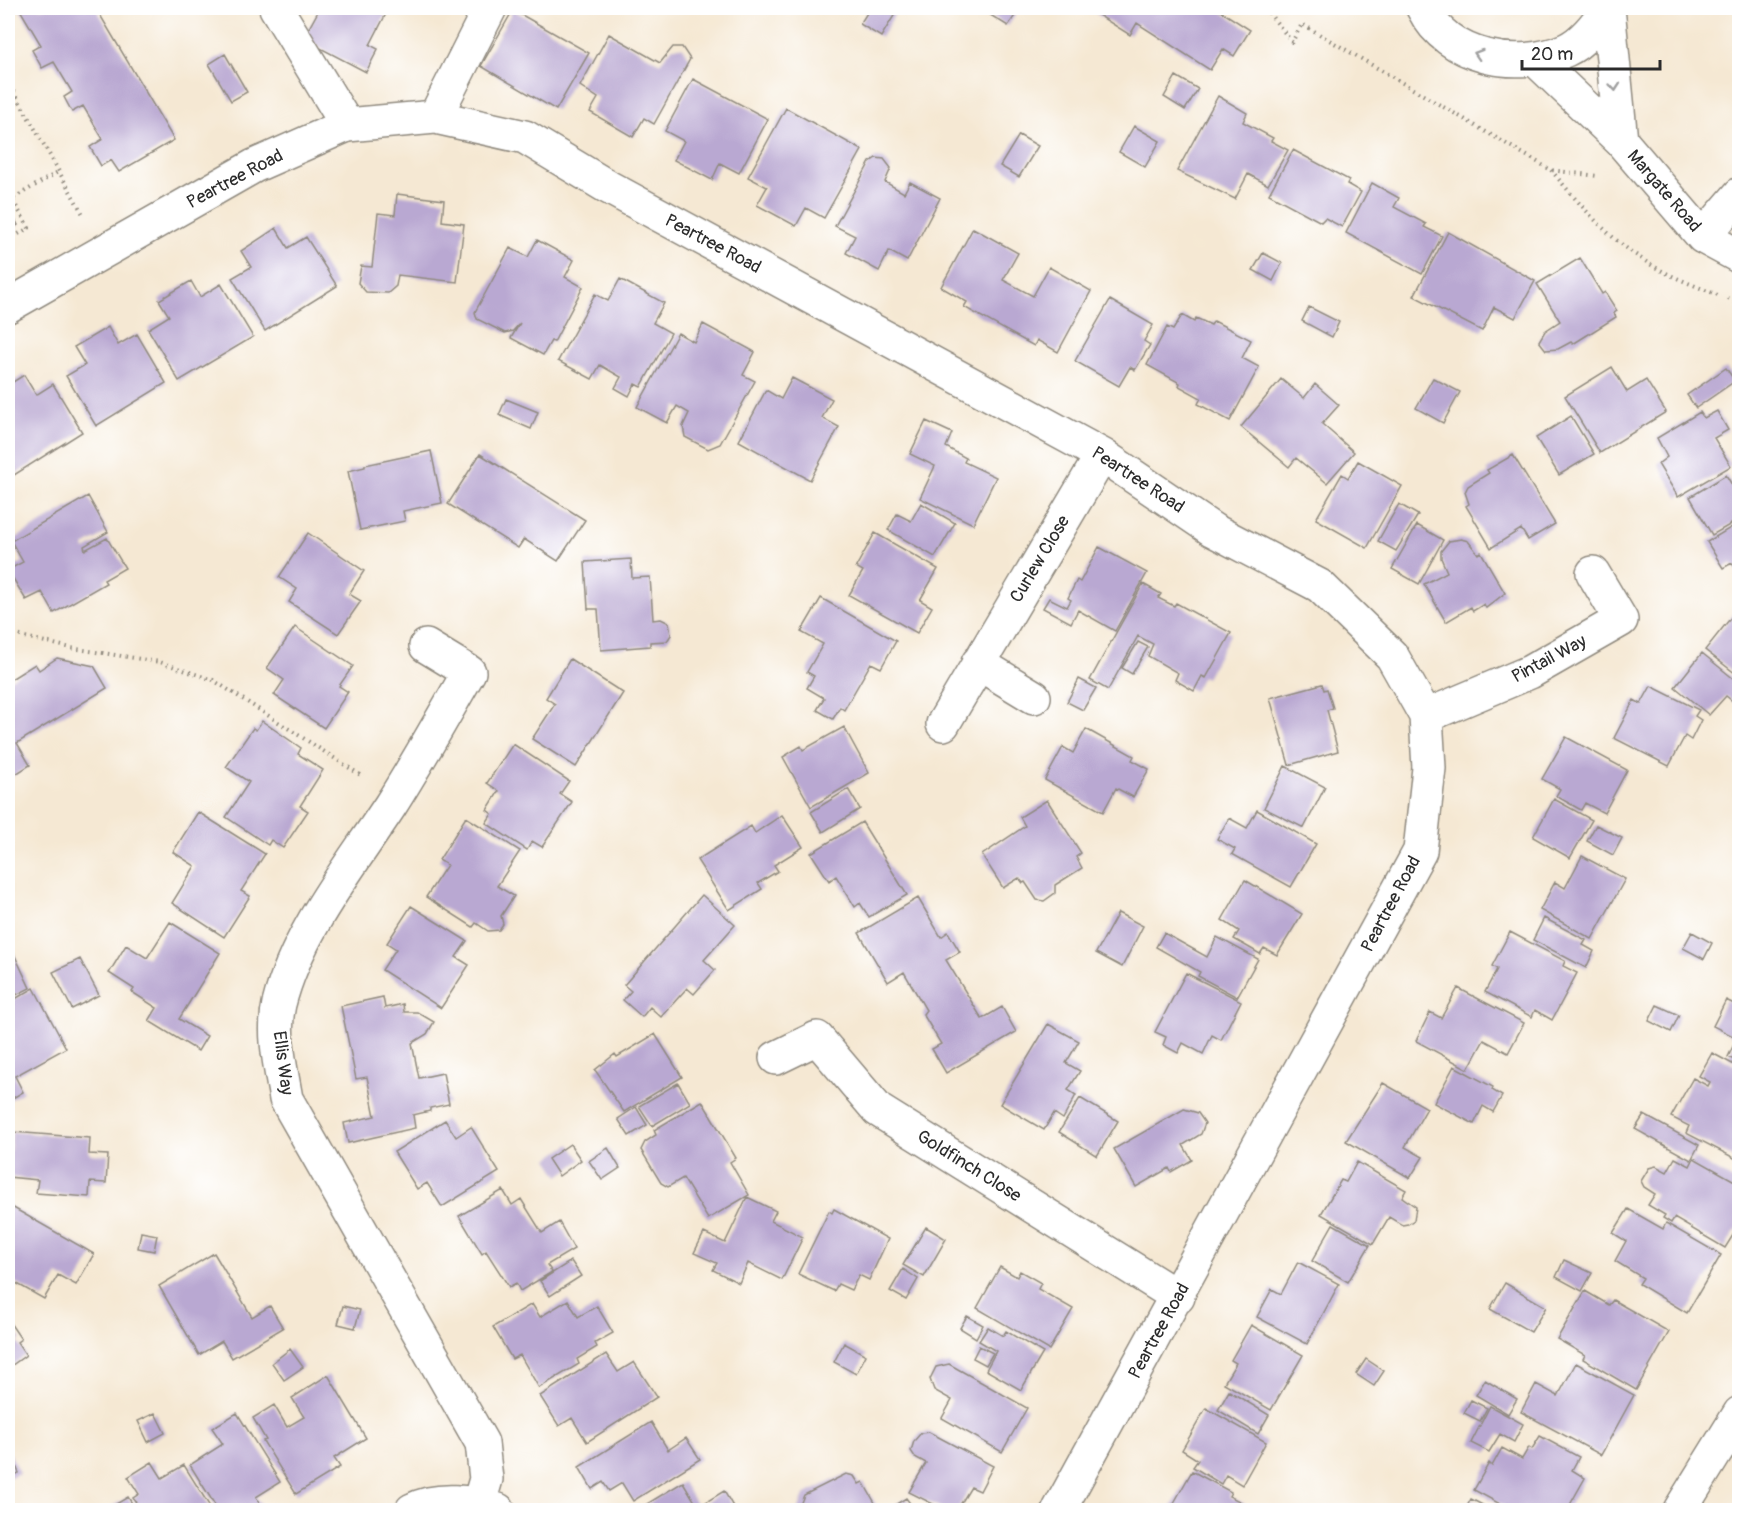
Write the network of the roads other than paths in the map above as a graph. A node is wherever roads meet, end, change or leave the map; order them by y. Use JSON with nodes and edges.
{"nodes":[{"id":1,"x":276,"y":8,"type":"edge"},
{"id":2,"x":490,"y":8,"type":"edge"},
{"id":3,"x":1401,"y":8,"type":"edge"},
{"id":4,"x":1423,"y":8,"type":"edge"},
{"id":5,"x":1608,"y":8,"type":"edge"},
{"id":6,"x":1444,"y":34,"type":"junction"},
{"id":7,"x":1536,"y":60,"type":"junction"},
{"id":8,"x":435,"y":117,"type":"junction"},
{"id":9,"x":347,"y":125,"type":"junction"},
{"id":10,"x":1621,"y":141,"type":"junction"},
{"id":11,"x":1740,"y":194,"type":"edge"},
{"id":12,"x":1703,"y":237,"type":"junction"},
{"id":13,"x":1740,"y":257,"type":"edge"},
{"id":14,"x":8,"y":306,"type":"edge"},
{"id":15,"x":1102,"y":455,"type":"junction"},
{"id":16,"x":1593,"y":573,"type":"dead end"},
{"id":17,"x":426,"y":646,"type":"dead end"},
{"id":18,"x":978,"y":663,"type":"junction"},
{"id":19,"x":1034,"y":697,"type":"dead end"},
{"id":20,"x":1426,"y":716,"type":"junction"},
{"id":21,"x":942,"y":724,"type":"dead end"},
{"id":22,"x":776,"y":1058,"type":"dead end"},
{"id":23,"x":1178,"y":1297,"type":"junction"},
{"id":24,"x":1740,"y":1413,"type":"edge"},
{"id":25,"x":488,"y":1507,"type":"edge"},
{"id":26,"x":412,"y":1510,"type":"edge"},
{"id":27,"x":1059,"y":1510,"type":"edge"},
{"id":28,"x":1680,"y":1510,"type":"edge"}],
"edges":[{"from":1,"to":9,"type":"street"},
{"from":2,"to":8,"type":"street"},
{"from":3,"to":6,"type":"street"},
{"from":4,"to":6,"type":"street"},
{"from":5,"to":7,"type":"street"},
{"from":5,"to":10,"type":"street","name":"Margate Road","one_way":true},
{"from":7,"to":6,"type":"street","one_way":true},
{"from":7,"to":10,"type":"street","name":"Margate Road"},
{"from":8,"to":9,"type":"street","name":"Peartree Road"},
{"from":8,"to":15,"type":"street","name":"Peartree Road"},
{"from":9,"to":14,"type":"street","name":"Peartree Road"},
{"from":10,"to":12,"type":"street","name":"Margate Road"},
{"from":11,"to":12,"type":"street"},
{"from":12,"to":13,"type":"street","name":"Margate Road"},
{"from":15,"to":18,"type":"street","name":"Curlew Close"},
{"from":15,"to":20,"type":"street","name":"Peartree Road"},
{"from":16,"to":20,"type":"street","name":"Pintail Way"},
{"from":17,"to":25,"type":"street","name":"Ellis Way"},
{"from":18,"to":19,"type":"street"},
{"from":18,"to":21,"type":"street","name":"Curlew Close"},
{"from":20,"to":23,"type":"street","name":"Peartree Road"},
{"from":22,"to":23,"type":"street","name":"Goldfinch Close"},
{"from":23,"to":27,"type":"street","name":"Peartree Road"},
{"from":24,"to":28,"type":"street"},
{"from":25,"to":26,"type":"street"}]}
